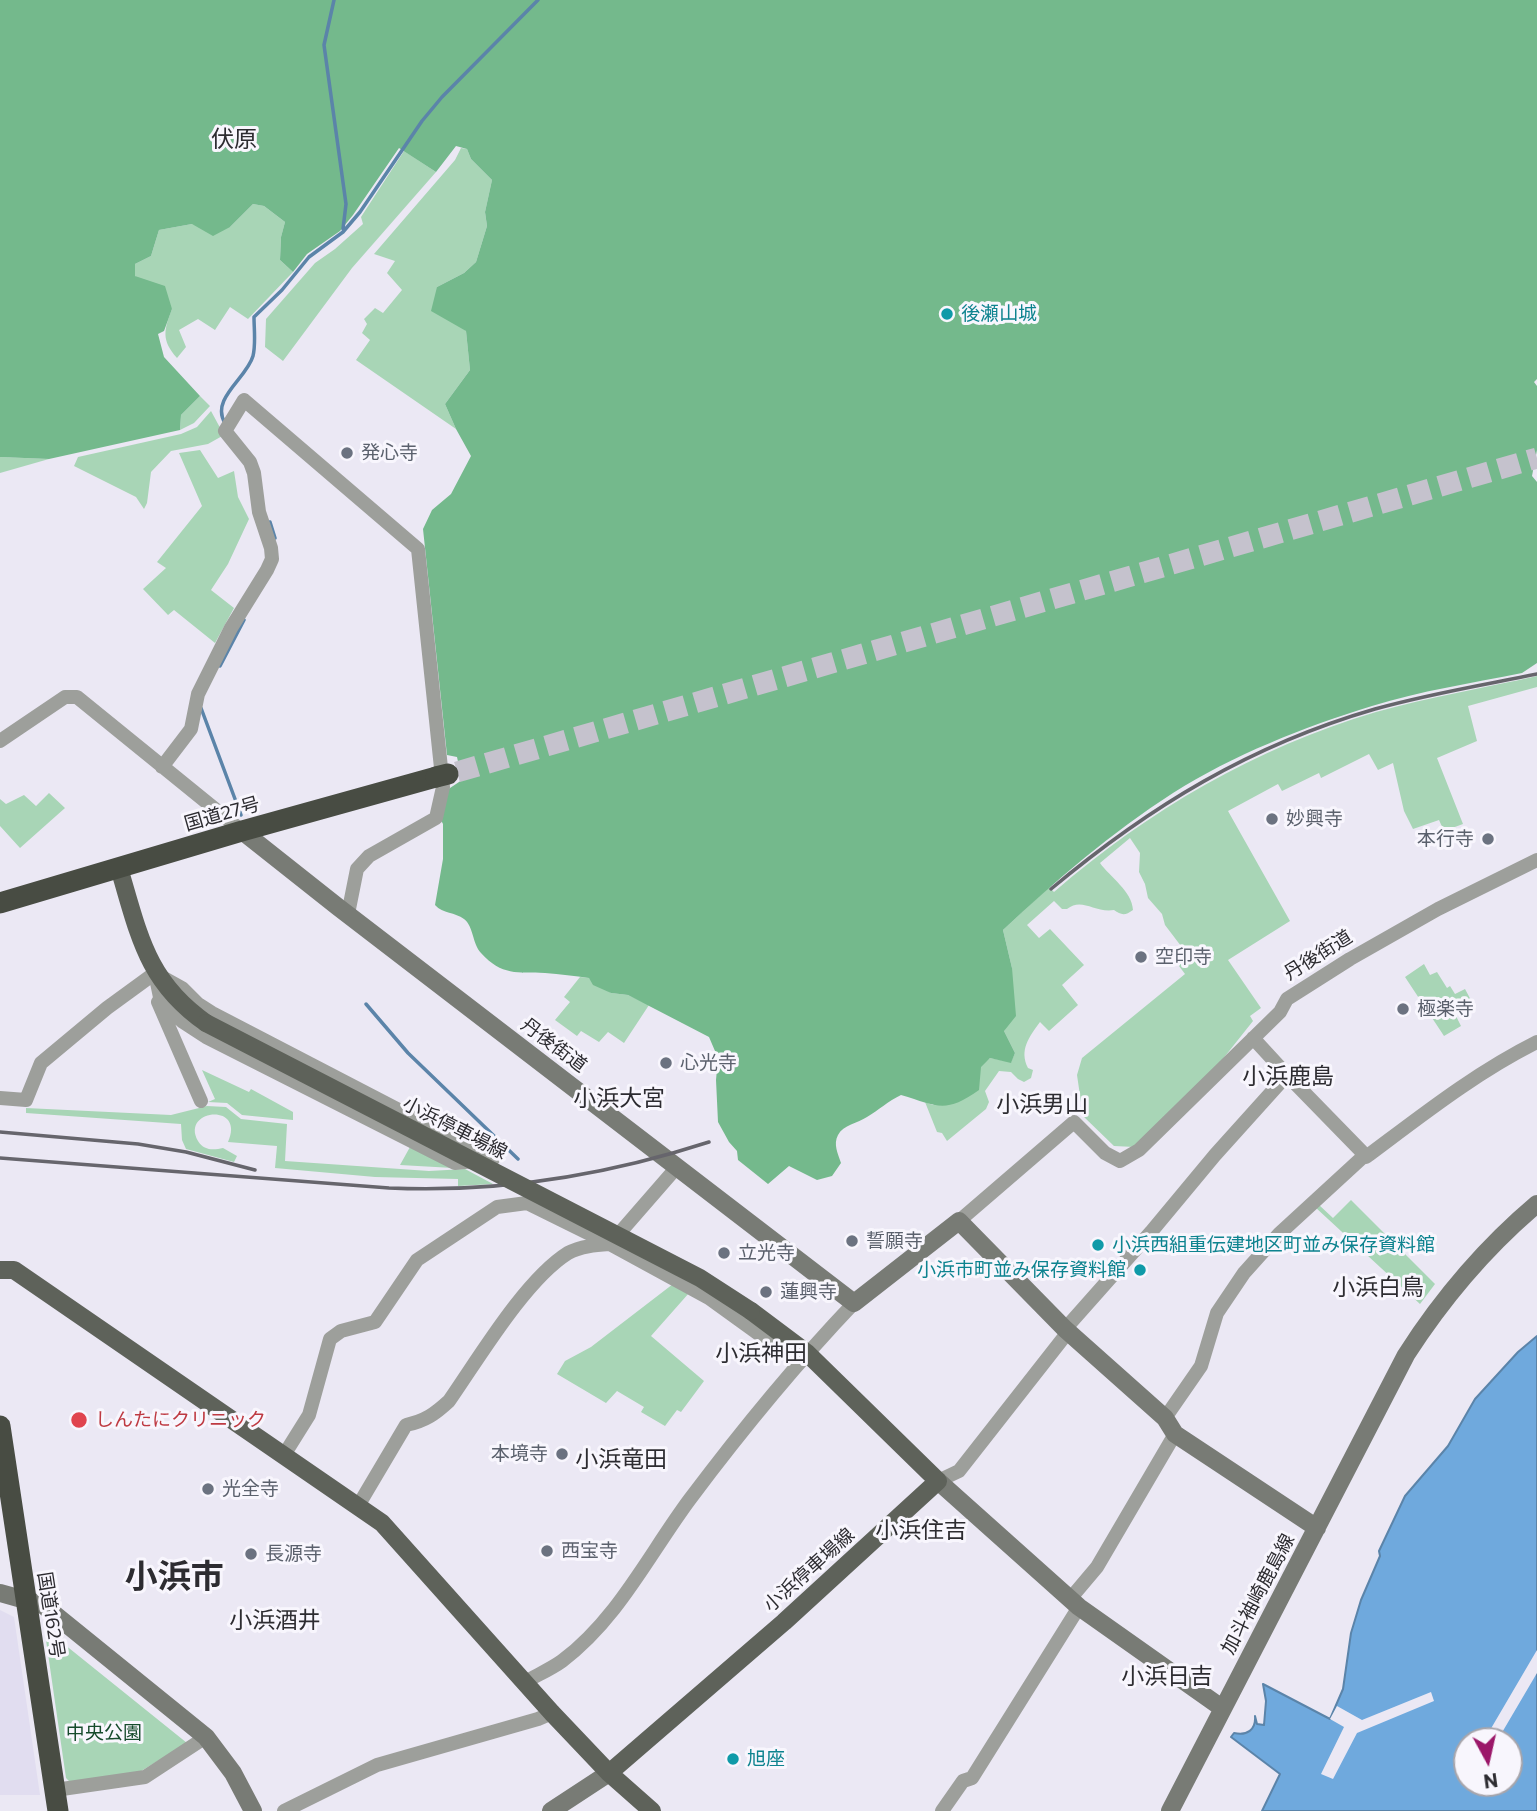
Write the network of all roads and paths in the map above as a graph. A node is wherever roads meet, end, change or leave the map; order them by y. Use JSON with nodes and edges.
{"nodes":[{"id":1,"x":0,"y":741,"type":"edge"},
{"id":2,"x":162,"y":767,"type":"junction"},
{"id":3,"x":447,"y":774,"type":"tunnel mouth"},
{"id":4,"x":243,"y":831,"type":"junction"},
{"id":5,"x":1537,"y":860,"type":"edge"},
{"id":6,"x":119,"y":868,"type":"junction"},
{"id":7,"x":0,"y":902,"type":"edge"},
{"id":8,"x":348,"y":914,"type":"junction"},
{"id":9,"x":155,"y":973,"type":"junction"},
{"id":10,"x":1253,"y":1038,"type":"junction"},
{"id":11,"x":1537,"y":1042,"type":"edge"},
{"id":12,"x":1287,"y":1075,"type":"junction"},
{"id":13,"x":0,"y":1098,"type":"edge"},
{"id":14,"x":201,"y":1101,"type":"dead end"},
{"id":15,"x":1366,"y":1157,"type":"dead end"},
{"id":16,"x":677,"y":1167,"type":"junction"},
{"id":17,"x":1537,"y":1204,"type":"edge"},
{"id":18,"x":959,"y":1221,"type":"junction"},
{"id":19,"x":610,"y":1244,"type":"junction"},
{"id":20,"x":0,"y":1270,"type":"edge"},
{"id":21,"x":854,"y":1303,"type":"junction"},
{"id":22,"x":1067,"y":1330,"type":"junction"},
{"id":23,"x":803,"y":1358,"type":"junction"},
{"id":24,"x":1165,"y":1418,"type":"junction"},
{"id":25,"x":0,"y":1432,"type":"edge"},
{"id":26,"x":1175,"y":1434,"type":"junction"},
{"id":27,"x":284,"y":1455,"type":"junction"},
{"id":28,"x":938,"y":1481,"type":"junction"},
{"id":29,"x":358,"y":1506,"type":"junction"},
{"id":30,"x":1317,"y":1528,"type":"junction"},
{"id":31,"x":0,"y":1593,"type":"edge"},
{"id":32,"x":26,"y":1600,"type":"junction"},
{"id":33,"x":1074,"y":1603,"type":"junction"},
{"id":34,"x":525,"y":1682,"type":"junction"},
{"id":35,"x":1222,"y":1708,"type":"junction"},
{"id":36,"x":552,"y":1713,"type":"junction"},
{"id":37,"x":206,"y":1737,"type":"junction"},
{"id":38,"x":609,"y":1773,"type":"junction"},
{"id":39,"x":55,"y":1790,"type":"junction"},
{"id":40,"x":58,"y":1811,"type":"edge"},
{"id":41,"x":253,"y":1811,"type":"edge"},
{"id":42,"x":284,"y":1811,"type":"edge"},
{"id":43,"x":551,"y":1811,"type":"edge"},
{"id":44,"x":652,"y":1811,"type":"edge"},
{"id":45,"x":943,"y":1811,"type":"edge"},
{"id":46,"x":1170,"y":1811,"type":"edge"}],
"edges":[{"from":1,"to":2,"type":"street","name":"丹後街道"},
{"from":2,"to":4,"type":"street","name":"丹後街道"},
{"from":2,"to":8,"type":"street"},
{"from":3,"to":4,"type":"highway","name":"国道27号"},
{"from":4,"to":6,"type":"highway","name":"国道27号"},
{"from":4,"to":8,"type":"street","name":"丹後街道"},
{"from":5,"to":10,"type":"street","name":"丹後街道"},
{"from":6,"to":7,"type":"highway","name":"国道27号"},
{"from":6,"to":9,"type":"main road","name":"小浜停車場線"},
{"from":8,"to":16,"type":"street","name":"丹後街道"},
{"from":9,"to":9,"type":"street"},
{"from":9,"to":13,"type":"street"},
{"from":9,"to":14,"type":"street"},
{"from":9,"to":23,"type":"main road","name":"小浜停車場線","bridge":true},
{"from":10,"to":12,"type":"street"},
{"from":10,"to":18,"type":"street","name":"丹後街道"},
{"from":11,"to":15,"type":"street"},
{"from":12,"to":22,"type":"street"},
{"from":12,"to":24,"type":"street"},
{"from":16,"to":19,"type":"street"},
{"from":16,"to":21,"type":"street","name":"丹後街道"},
{"from":17,"to":30,"type":"street","name":"加斗袖崎鹿島線"},
{"from":18,"to":21,"type":"street"},
{"from":18,"to":22,"type":"street"},
{"from":19,"to":23,"type":"street"},
{"from":19,"to":27,"type":"street"},
{"from":19,"to":29,"type":"street"},
{"from":20,"to":27,"type":"main road"},
{"from":21,"to":23,"type":"street"},
{"from":22,"to":24,"type":"street"},
{"from":22,"to":28,"type":"street"},
{"from":23,"to":28,"type":"main road","name":"小浜停車場線"},
{"from":23,"to":34,"type":"street"},
{"from":24,"to":26,"type":"street"},
{"from":25,"to":32,"type":"highway","name":"国道162号"},
{"from":26,"to":30,"type":"street"},
{"from":26,"to":33,"type":"street"},
{"from":27,"to":29,"type":"main road"},
{"from":28,"to":33,"type":"street"},
{"from":28,"to":38,"type":"main road","name":"小浜停車場線"},
{"from":29,"to":34,"type":"main road"},
{"from":30,"to":35,"type":"street","name":"加斗袖崎鹿島線"},
{"from":31,"to":32,"type":"street"},
{"from":32,"to":37,"type":"street"},
{"from":32,"to":39,"type":"highway","name":"国道162号"},
{"from":33,"to":35,"type":"street"},
{"from":33,"to":45,"type":"street"},
{"from":34,"to":36,"type":"main road"},
{"from":35,"to":46,"type":"street","name":"加斗袖崎鹿島線"},
{"from":36,"to":38,"type":"main road"},
{"from":36,"to":42,"type":"street"},
{"from":37,"to":39,"type":"street"},
{"from":37,"to":41,"type":"street"},
{"from":38,"to":43,"type":"street"},
{"from":38,"to":44,"type":"main road"},
{"from":39,"to":40,"type":"highway","name":"国道162号"}]}
